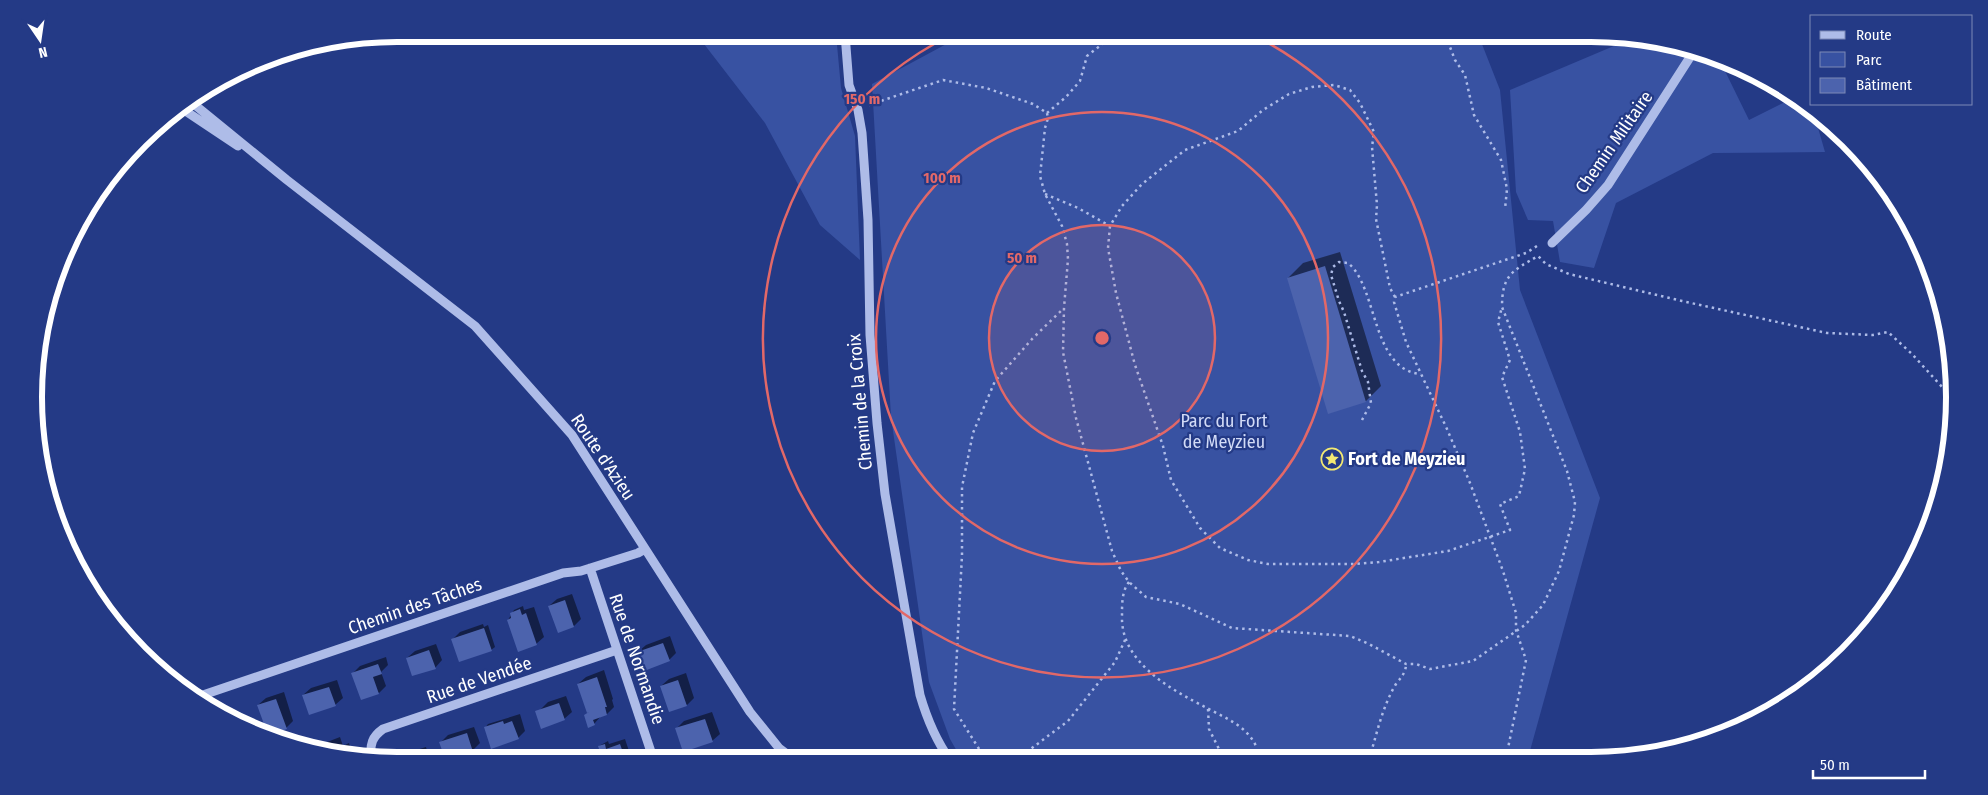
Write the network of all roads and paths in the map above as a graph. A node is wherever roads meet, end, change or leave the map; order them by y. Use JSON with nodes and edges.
{"nodes":[{"id":1,"x":846,"y":42,"type":"edge"},
{"id":2,"x":1105,"y":42,"type":"edge"},
{"id":3,"x":1448,"y":42,"type":"edge"},
{"id":4,"x":1690,"y":57,"type":"edge"},
{"id":5,"x":195,"y":105,"type":"edge"},
{"id":6,"x":858,"y":110,"type":"junction"},
{"id":7,"x":187,"y":112,"type":"edge"},
{"id":8,"x":1047,"y":112,"type":"junction"},
{"id":9,"x":287,"y":180,"type":"junction"},
{"id":10,"x":1045,"y":194,"type":"junction"},
{"id":11,"x":1505,"y":210,"type":"dead end"},
{"id":12,"x":1110,"y":226,"type":"junction"},
{"id":13,"x":1552,"y":243,"type":"dead end"},
{"id":14,"x":1540,"y":244,"type":"dead end"},
{"id":15,"x":1395,"y":297,"type":"junction"},
{"id":16,"x":1502,"y":307,"type":"junction"},
{"id":17,"x":1064,"y":308,"type":"junction"},
{"id":18,"x":1421,"y":374,"type":"junction"},
{"id":19,"x":1946,"y":391,"type":"edge"},
{"id":20,"x":1362,"y":420,"type":"dead end"},
{"id":21,"x":1489,"y":537,"type":"junction"},
{"id":22,"x":645,"y":549,"type":"junction"},
{"id":23,"x":590,"y":568,"type":"junction"},
{"id":24,"x":1129,"y":582,"type":"junction"},
{"id":25,"x":1516,"y":630,"type":"junction"},
{"id":26,"x":1125,"y":640,"type":"junction"},
{"id":27,"x":617,"y":650,"type":"junction"},
{"id":28,"x":1406,"y":664,"type":"junction"},
{"id":29,"x":203,"y":695,"type":"edge"},
{"id":30,"x":1208,"y":708,"type":"junction"},
{"id":31,"x":778,"y":748,"type":"junction"},
{"id":32,"x":371,"y":752,"type":"edge"},
{"id":33,"x":651,"y":752,"type":"edge"},
{"id":34,"x":767,"y":752,"type":"edge"},
{"id":35,"x":784,"y":752,"type":"edge"},
{"id":36,"x":944,"y":752,"type":"edge"},
{"id":37,"x":981,"y":752,"type":"edge"},
{"id":38,"x":1027,"y":752,"type":"edge"},
{"id":39,"x":1220,"y":752,"type":"edge"},
{"id":40,"x":1257,"y":752,"type":"edge"},
{"id":41,"x":1371,"y":752,"type":"edge"},
{"id":42,"x":1507,"y":752,"type":"edge"}],
"edges":[{"from":1,"to":6,"type":"street","name":"Chemin de la Croix"},
{"from":2,"to":8,"type":"path"},
{"from":3,"to":11,"type":"path"},
{"from":4,"to":13,"type":"street","name":"Chemin Militaire"},
{"from":5,"to":9,"type":"street","name":"Route d'Azieu"},
{"from":6,"to":8,"type":"path"},
{"from":6,"to":36,"type":"street","name":"Chemin de la Croix"},
{"from":7,"to":9,"type":"street","name":"Route d'Azieu"},
{"from":8,"to":10,"type":"path"},
{"from":9,"to":22,"type":"street","name":"Route d'Azieu"},
{"from":10,"to":12,"type":"path"},
{"from":10,"to":17,"type":"path"},
{"from":12,"to":15,"type":"path"},
{"from":12,"to":21,"type":"path"},
{"from":14,"to":15,"type":"path"},
{"from":15,"to":18,"type":"path"},
{"from":16,"to":19,"type":"path"},
{"from":16,"to":21,"type":"path"},
{"from":16,"to":25,"type":"path"},
{"from":17,"to":24,"type":"path"},
{"from":17,"to":37,"type":"path"},
{"from":18,"to":20,"type":"path"},
{"from":18,"to":21,"type":"path"},
{"from":21,"to":25,"type":"path"},
{"from":22,"to":23,"type":"street","name":"Chemin des Tâches"},
{"from":22,"to":31,"type":"street","name":"Route d'Azieu"},
{"from":23,"to":27,"type":"street","name":"Rue de Normandie"},
{"from":23,"to":29,"type":"street","name":"Chemin des Tâches"},
{"from":24,"to":26,"type":"path"},
{"from":24,"to":28,"type":"path"},
{"from":25,"to":28,"type":"path"},
{"from":25,"to":42,"type":"path"},
{"from":26,"to":30,"type":"path"},
{"from":26,"to":38,"type":"path"},
{"from":27,"to":32,"type":"street","name":"Rue de Vendée"},
{"from":27,"to":33,"type":"street","name":"Rue de Normandie"},
{"from":28,"to":41,"type":"path"},
{"from":30,"to":39,"type":"path"},
{"from":30,"to":40,"type":"path"},
{"from":31,"to":34,"type":"path"},
{"from":31,"to":35,"type":"street","name":"Route d'Azieu"}]}
